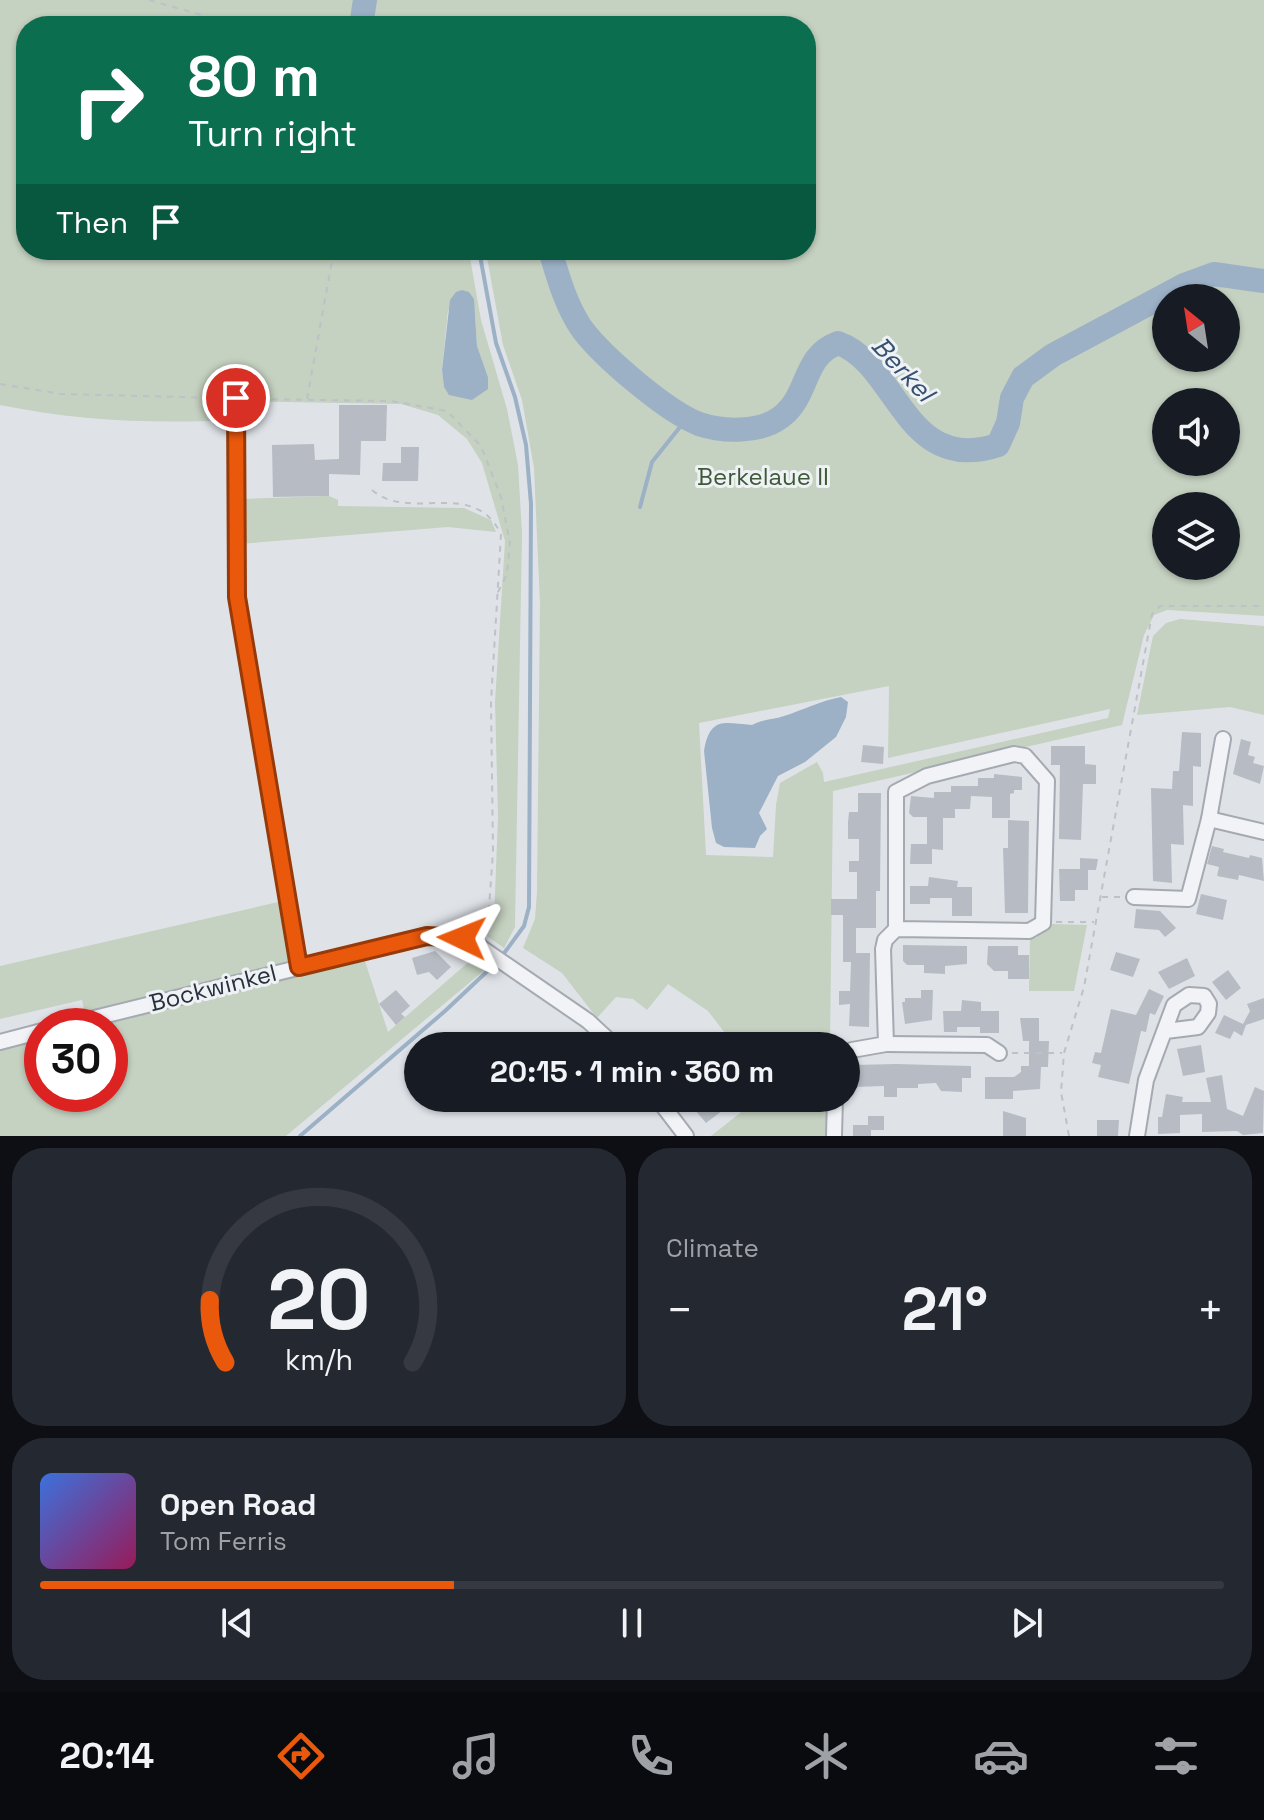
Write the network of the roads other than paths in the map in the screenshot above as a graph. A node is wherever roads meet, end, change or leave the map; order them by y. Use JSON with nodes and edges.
{"nodes":[{"id":1,"x":236,"y":398,"type":"road end"},
{"id":2,"x":1223,"y":739,"type":"dead end"},
{"id":3,"x":1209,"y":819,"type":"junction"},
{"id":4,"x":1264,"y":832,"type":"edge"},
{"id":5,"x":1134,"y":897,"type":"road end"},
{"id":6,"x":896,"y":929,"type":"junction"},
{"id":7,"x":299,"y":967,"type":"junction"},
{"id":8,"x":128,"y":1010,"type":"edge"},
{"id":9,"x":1166,"y":1031,"type":"dead end"},
{"id":10,"x":600,"y":1032,"type":"edge"},
{"id":11,"x":24,"y":1036,"type":"edge"},
{"id":12,"x":0,"y":1042,"type":"edge"},
{"id":13,"x":886,"y":1044,"type":"junction"},
{"id":14,"x":860,"y":1049,"type":"edge"},
{"id":15,"x":999,"y":1053,"type":"road end"},
{"id":16,"x":668,"y":1112,"type":"edge"},
{"id":17,"x":835,"y":1112,"type":"edge"},
{"id":18,"x":686,"y":1136,"type":"edge"},
{"id":19,"x":834,"y":1136,"type":"edge"},
{"id":20,"x":1137,"y":1136,"type":"edge"}],
"edges":[{"from":1,"to":7,"type":"street"},
{"from":2,"to":3,"type":"street"},
{"from":3,"to":4,"type":"street"},
{"from":3,"to":5,"type":"street"},
{"from":6,"to":6,"type":"street"},
{"from":6,"to":13,"type":"street"},
{"from":7,"to":8,"type":"street","name":"Bockwinkel"},
{"from":7,"to":10,"type":"street","name":"Bockwinkel"},
{"from":9,"to":20,"type":"street"},
{"from":11,"to":12,"type":"street"},
{"from":13,"to":14,"type":"street"},
{"from":13,"to":15,"type":"street"},
{"from":16,"to":18,"type":"street"},
{"from":17,"to":19,"type":"street"}]}
